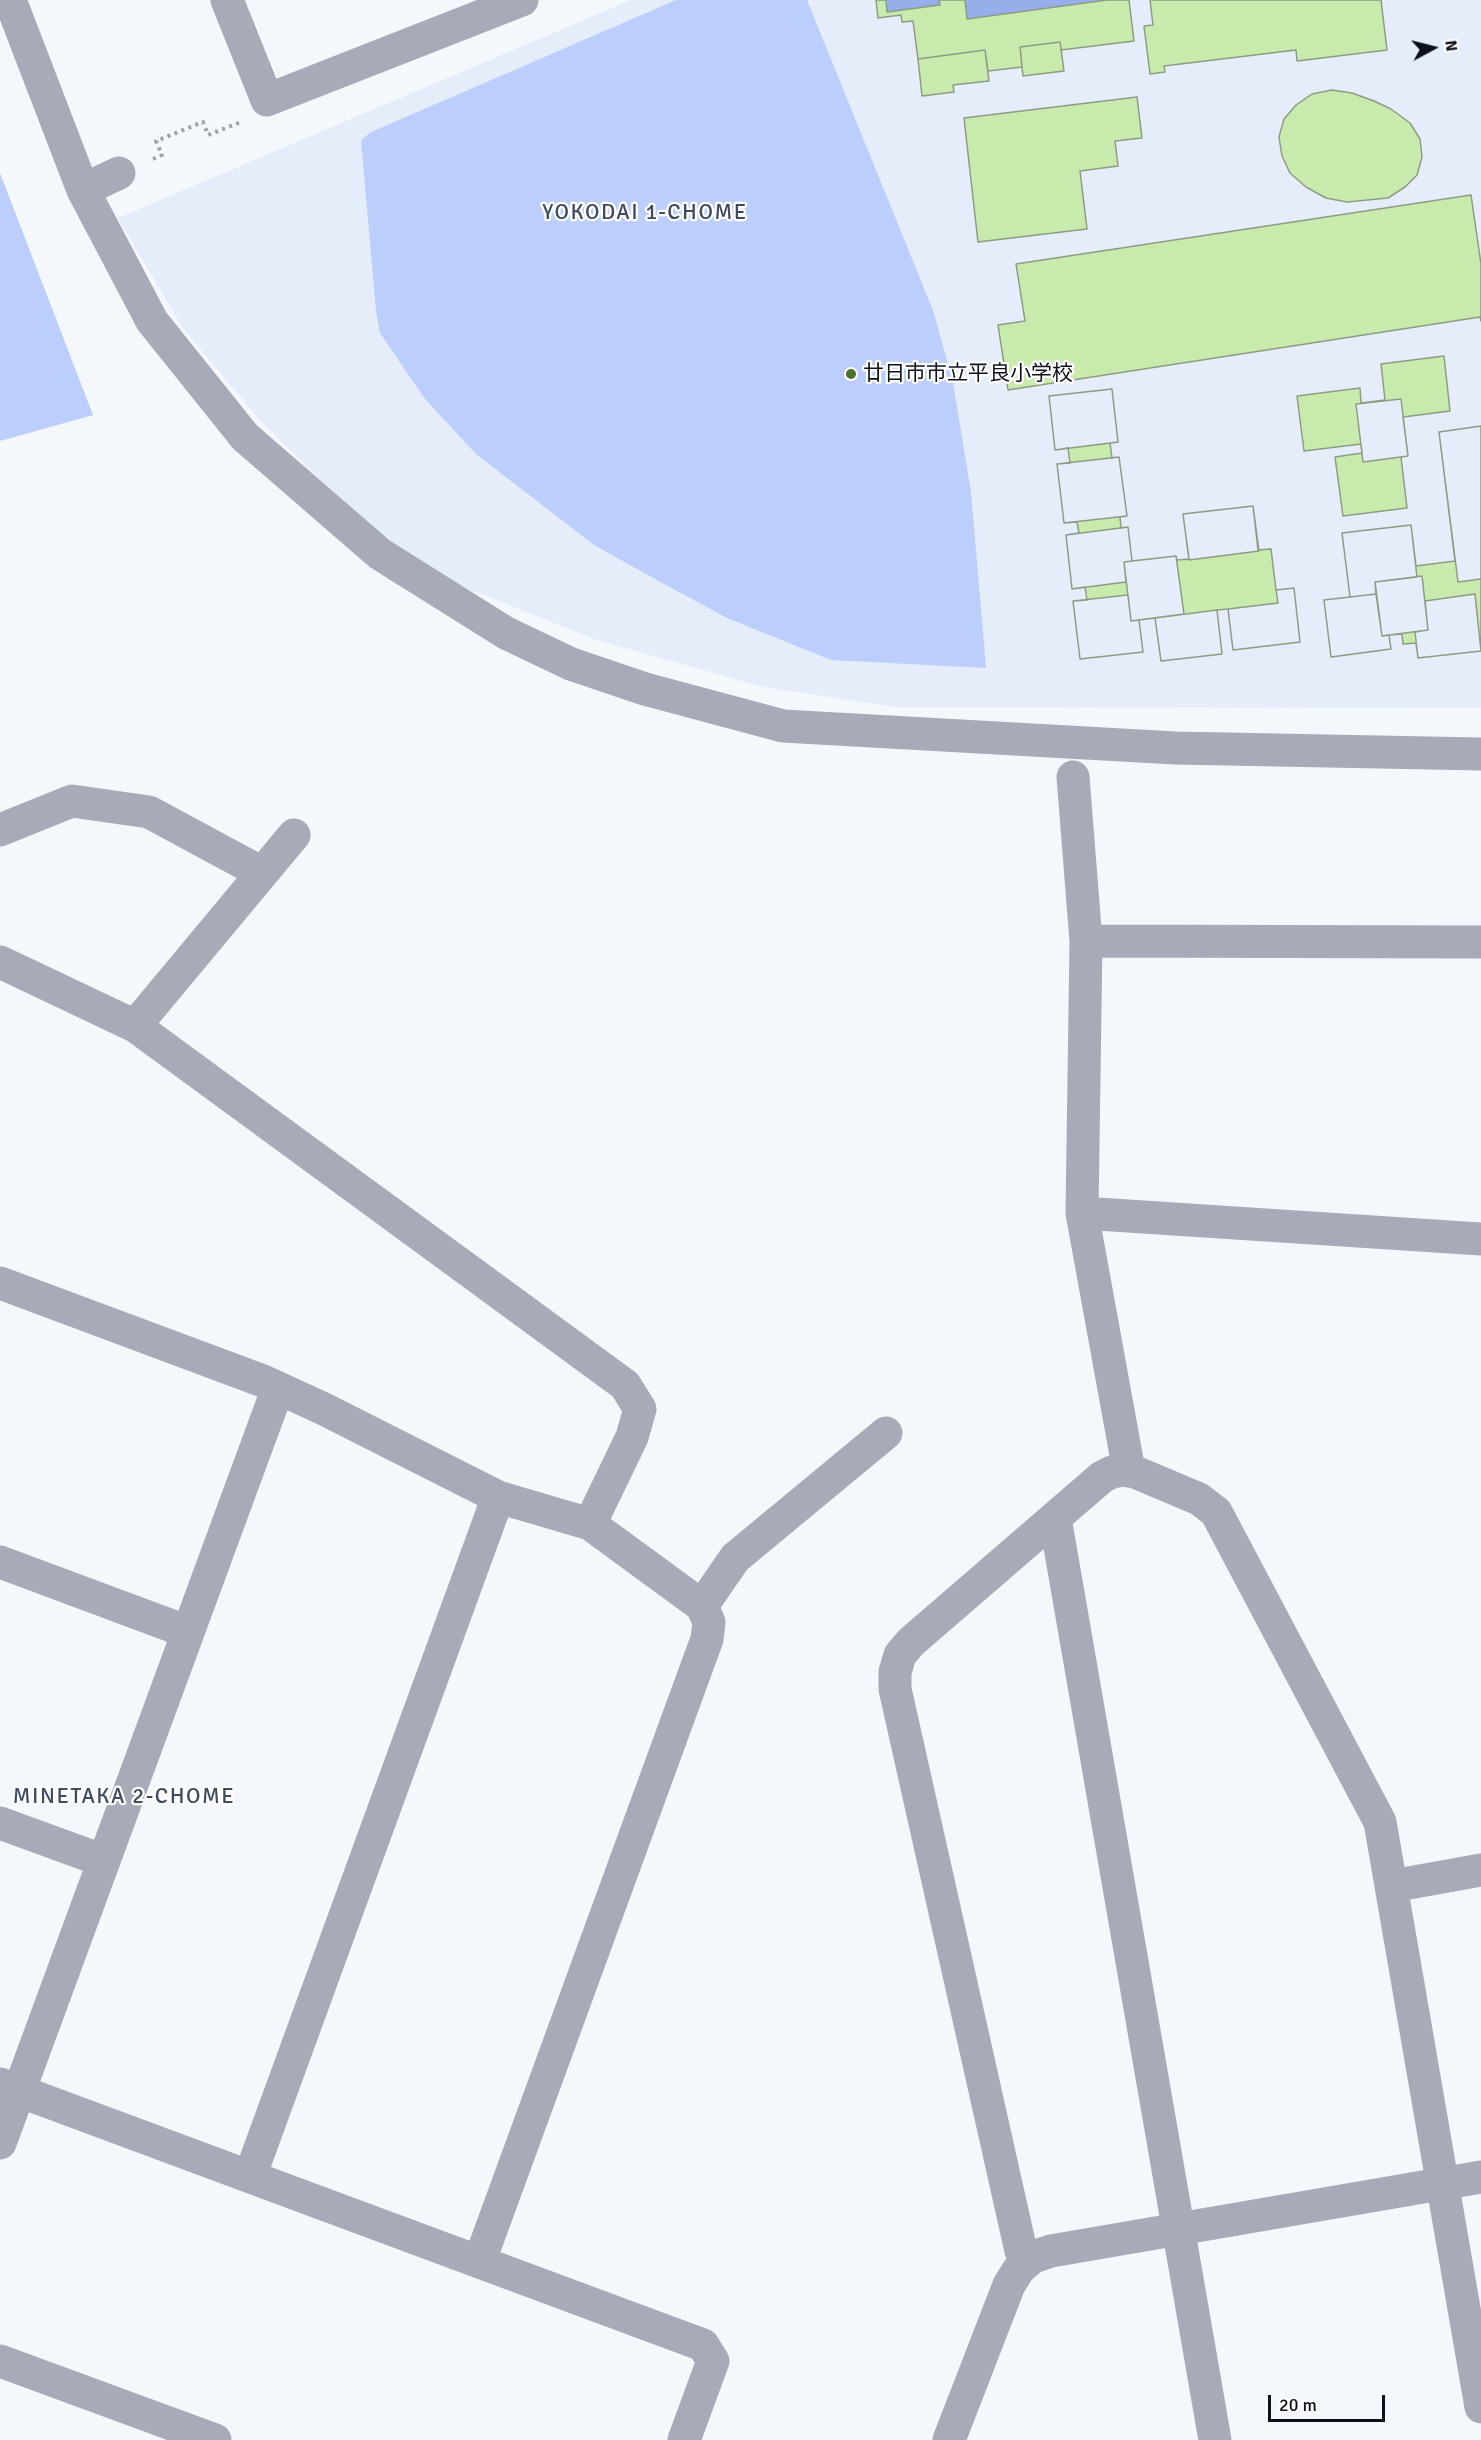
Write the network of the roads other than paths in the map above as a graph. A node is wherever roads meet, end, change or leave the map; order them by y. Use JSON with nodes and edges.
{"nodes":[{"id":1,"x":10,"y":0,"type":"edge"},
{"id":2,"x":227,"y":0,"type":"edge"},
{"id":3,"x":522,"y":0,"type":"edge"},
{"id":4,"x":479,"y":8,"type":"edge"},
{"id":5,"x":119,"y":173,"type":"road end"},
{"id":6,"x":83,"y":190,"type":"junction"},
{"id":7,"x":1481,"y":754,"type":"edge"},
{"id":8,"x":1073,"y":777,"type":"dead end"},
{"id":9,"x":0,"y":830,"type":"edge"},
{"id":10,"x":294,"y":835,"type":"dead end"},
{"id":11,"x":262,"y":873,"type":"junction"},
{"id":12,"x":1086,"y":941,"type":"junction"},
{"id":13,"x":1481,"y":942,"type":"edge"},
{"id":14,"x":0,"y":962,"type":"edge"},
{"id":15,"x":135,"y":1026,"type":"junction"},
{"id":16,"x":1082,"y":1214,"type":"junction"},
{"id":17,"x":1481,"y":1239,"type":"edge"},
{"id":18,"x":0,"y":1283,"type":"edge"},
{"id":19,"x":278,"y":1388,"type":"junction"},
{"id":20,"x":886,"y":1433,"type":"dead end"},
{"id":21,"x":1129,"y":1471,"type":"junction"},
{"id":22,"x":498,"y":1497,"type":"junction"},
{"id":23,"x":1055,"y":1518,"type":"junction"},
{"id":24,"x":590,"y":1524,"type":"junction"},
{"id":25,"x":0,"y":1562,"type":"edge"},
{"id":26,"x":702,"y":1606,"type":"junction"},
{"id":27,"x":188,"y":1632,"type":"junction"},
{"id":28,"x":0,"y":1823,"type":"edge"},
{"id":29,"x":104,"y":1861,"type":"junction"},
{"id":30,"x":1481,"y":1870,"type":"edge"},
{"id":31,"x":1392,"y":1886,"type":"junction"},
{"id":32,"x":10,"y":2087,"type":"edge"},
{"id":33,"x":0,"y":2143,"type":"edge"},
{"id":34,"x":250,"y":2176,"type":"junction"},
{"id":35,"x":1481,"y":2177,"type":"edge"},
{"id":36,"x":1443,"y":2183,"type":"junction"},
{"id":37,"x":1179,"y":2229,"type":"junction"},
{"id":38,"x":480,"y":2260,"type":"junction"},
{"id":39,"x":1026,"y":2263,"type":"junction"},
{"id":40,"x":0,"y":2361,"type":"edge"},
{"id":41,"x":1481,"y":2407,"type":"edge"},
{"id":42,"x":215,"y":2440,"type":"edge"},
{"id":43,"x":684,"y":2440,"type":"edge"},
{"id":44,"x":949,"y":2440,"type":"edge"},
{"id":45,"x":1215,"y":2440,"type":"edge"}],
"edges":[{"from":1,"to":6,"type":"street"},
{"from":2,"to":4,"type":"street"},
{"from":3,"to":4,"type":"street"},
{"from":5,"to":6,"type":"street"},
{"from":6,"to":7,"type":"street"},
{"from":8,"to":12,"type":"street"},
{"from":9,"to":11,"type":"street"},
{"from":10,"to":11,"type":"street"},
{"from":11,"to":15,"type":"street"},
{"from":12,"to":13,"type":"street"},
{"from":12,"to":16,"type":"street"},
{"from":14,"to":15,"type":"street"},
{"from":15,"to":24,"type":"street"},
{"from":16,"to":17,"type":"street"},
{"from":16,"to":21,"type":"street"},
{"from":18,"to":19,"type":"street"},
{"from":19,"to":22,"type":"street"},
{"from":19,"to":27,"type":"street"},
{"from":20,"to":26,"type":"street"},
{"from":21,"to":23,"type":"street"},
{"from":21,"to":31,"type":"street"},
{"from":22,"to":24,"type":"street"},
{"from":22,"to":34,"type":"street"},
{"from":23,"to":37,"type":"street"},
{"from":23,"to":39,"type":"street"},
{"from":24,"to":26,"type":"street"},
{"from":25,"to":27,"type":"street"},
{"from":26,"to":38,"type":"street"},
{"from":27,"to":29,"type":"street"},
{"from":28,"to":29,"type":"street"},
{"from":29,"to":32,"type":"street"},
{"from":30,"to":31,"type":"street"},
{"from":31,"to":36,"type":"street"},
{"from":32,"to":33,"type":"street"},
{"from":32,"to":34,"type":"street"},
{"from":34,"to":38,"type":"street"},
{"from":35,"to":36,"type":"street"},
{"from":36,"to":37,"type":"street"},
{"from":36,"to":41,"type":"street"},
{"from":37,"to":39,"type":"street"},
{"from":37,"to":45,"type":"street"},
{"from":38,"to":43,"type":"street"},
{"from":39,"to":44,"type":"street"},
{"from":40,"to":42,"type":"street"}]}
